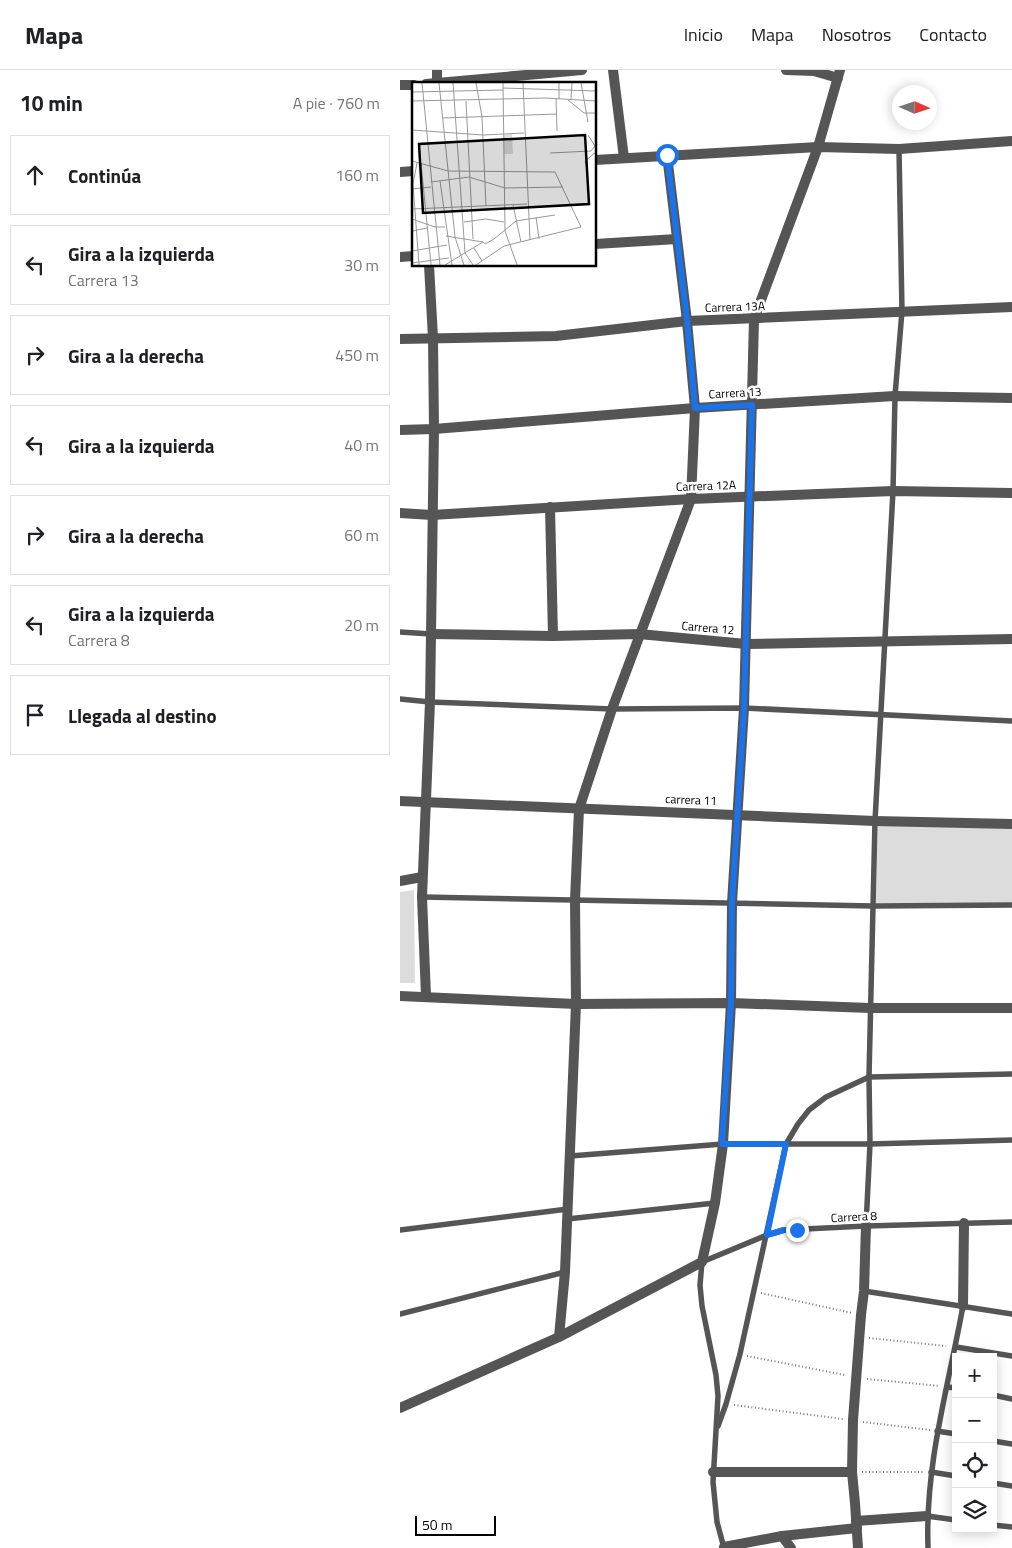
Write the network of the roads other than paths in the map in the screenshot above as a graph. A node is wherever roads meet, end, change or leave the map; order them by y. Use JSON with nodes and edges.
{"nodes":[{"id":1,"x":582,"y":70,"type":"edge"},
{"id":2,"x":613,"y":70,"type":"edge"},
{"id":3,"x":786,"y":70,"type":"edge"},
{"id":4,"x":839,"y":74,"type":"edge"},
{"id":5,"x":448,"y":82,"type":"edge"},
{"id":6,"x":1012,"y":141,"type":"edge"},
{"id":7,"x":818,"y":147,"type":"junction"},
{"id":8,"x":899,"y":149,"type":"junction"},
{"id":9,"x":667,"y":155,"type":"junction"},
{"id":10,"x":624,"y":158,"type":"junction"},
{"id":11,"x":596,"y":160,"type":"edge"},
{"id":12,"x":677,"y":239,"type":"junction"},
{"id":13,"x":596,"y":244,"type":"edge"},
{"id":14,"x":429,"y":266,"type":"edge"},
{"id":15,"x":1012,"y":307,"type":"edge"},
{"id":16,"x":902,"y":311,"type":"junction"},
{"id":17,"x":754,"y":319,"type":"junction"},
{"id":18,"x":687,"y":320,"type":"junction"},
{"id":19,"x":433,"y":338,"type":"junction"},
{"id":20,"x":400,"y":339,"type":"edge"},
{"id":21,"x":895,"y":396,"type":"junction"},
{"id":22,"x":1012,"y":398,"type":"edge"},
{"id":23,"x":752,"y":405,"type":"junction"},
{"id":24,"x":695,"y":408,"type":"junction"},
{"id":25,"x":434,"y":429,"type":"junction"},
{"id":26,"x":400,"y":430,"type":"edge"},
{"id":27,"x":893,"y":491,"type":"junction"},
{"id":28,"x":1012,"y":492,"type":"edge"},
{"id":29,"x":749,"y":497,"type":"junction"},
{"id":30,"x":691,"y":499,"type":"junction"},
{"id":31,"x":550,"y":506,"type":"junction"},
{"id":32,"x":400,"y":513,"type":"edge"},
{"id":33,"x":432,"y":514,"type":"junction"},
{"id":34,"x":400,"y":632,"type":"edge"},
{"id":35,"x":431,"y":634,"type":"junction"},
{"id":36,"x":639,"y":634,"type":"junction"},
{"id":37,"x":553,"y":636,"type":"junction"},
{"id":38,"x":1012,"y":639,"type":"edge"},
{"id":39,"x":885,"y":640,"type":"junction"},
{"id":40,"x":746,"y":644,"type":"junction"},
{"id":41,"x":400,"y":699,"type":"edge"},
{"id":42,"x":430,"y":702,"type":"junction"},
{"id":43,"x":612,"y":708,"type":"junction"},
{"id":44,"x":744,"y":708,"type":"junction"},
{"id":45,"x":880,"y":715,"type":"junction"},
{"id":46,"x":1012,"y":721,"type":"edge"},
{"id":47,"x":400,"y":801,"type":"edge"},
{"id":48,"x":427,"y":803,"type":"junction"},
{"id":49,"x":579,"y":809,"type":"junction"},
{"id":50,"x":738,"y":814,"type":"junction"},
{"id":51,"x":875,"y":820,"type":"junction"},
{"id":52,"x":1012,"y":824,"type":"edge"},
{"id":53,"x":422,"y":878,"type":"junction"},
{"id":54,"x":400,"y":881,"type":"edge"},
{"id":55,"x":422,"y":897,"type":"junction"},
{"id":56,"x":575,"y":900,"type":"junction"},
{"id":57,"x":732,"y":903,"type":"junction"},
{"id":58,"x":1012,"y":905,"type":"edge"},
{"id":59,"x":873,"y":906,"type":"junction"},
{"id":60,"x":400,"y":996,"type":"edge"},
{"id":61,"x":426,"y":996,"type":"junction"},
{"id":62,"x":731,"y":1003,"type":"junction"},
{"id":63,"x":576,"y":1004,"type":"junction"},
{"id":64,"x":870,"y":1008,"type":"junction"},
{"id":65,"x":1012,"y":1008,"type":"edge"},
{"id":66,"x":1012,"y":1074,"type":"edge"},
{"id":67,"x":869,"y":1077,"type":"junction"},
{"id":68,"x":1012,"y":1140,"type":"edge"},
{"id":69,"x":722,"y":1144,"type":"junction"},
{"id":70,"x":786,"y":1144,"type":"junction"},
{"id":71,"x":870,"y":1144,"type":"junction"},
{"id":72,"x":570,"y":1156,"type":"junction"},
{"id":73,"x":715,"y":1203,"type":"junction"},
{"id":74,"x":568,"y":1214,"type":"junction"},
{"id":75,"x":1012,"y":1222,"type":"edge"},
{"id":76,"x":964,"y":1223,"type":"junction"},
{"id":77,"x":866,"y":1226,"type":"junction"},
{"id":78,"x":400,"y":1230,"type":"edge"},
{"id":79,"x":767,"y":1235,"type":"junction"},
{"id":80,"x":702,"y":1262,"type":"junction"},
{"id":81,"x":565,"y":1272,"type":"junction"},
{"id":82,"x":864,"y":1291,"type":"junction"},
{"id":83,"x":963,"y":1306,"type":"junction"},
{"id":84,"x":400,"y":1314,"type":"edge"},
{"id":85,"x":1012,"y":1314,"type":"edge"},
{"id":86,"x":559,"y":1337,"type":"junction"},
{"id":87,"x":956,"y":1347,"type":"junction"},
{"id":88,"x":1012,"y":1356,"type":"edge"},
{"id":89,"x":946,"y":1387,"type":"junction"},
{"id":90,"x":952,"y":1388,"type":"edge"},
{"id":91,"x":997,"y":1396,"type":"edge"},
{"id":92,"x":1012,"y":1399,"type":"edge"},
{"id":93,"x":400,"y":1408,"type":"edge"},
{"id":94,"x":716,"y":1431,"type":"junction"},
{"id":95,"x":938,"y":1431,"type":"junction"},
{"id":96,"x":952,"y":1433,"type":"edge"},
{"id":97,"x":997,"y":1442,"type":"edge"},
{"id":98,"x":1012,"y":1444,"type":"edge"},
{"id":99,"x":713,"y":1472,"type":"junction"},
{"id":100,"x":852,"y":1472,"type":"junction"},
{"id":101,"x":931,"y":1472,"type":"junction"},
{"id":102,"x":952,"y":1475,"type":"edge"},
{"id":103,"x":997,"y":1483,"type":"edge"},
{"id":104,"x":1012,"y":1486,"type":"edge"},
{"id":105,"x":927,"y":1516,"type":"junction"},
{"id":106,"x":952,"y":1519,"type":"edge"},
{"id":107,"x":856,"y":1525,"type":"junction"},
{"id":108,"x":997,"y":1526,"type":"edge"},
{"id":109,"x":1012,"y":1528,"type":"edge"},
{"id":110,"x":782,"y":1536,"type":"junction"},
{"id":111,"x":724,"y":1548,"type":"edge"},
{"id":112,"x":791,"y":1548,"type":"edge"},
{"id":113,"x":858,"y":1548,"type":"edge"},
{"id":114,"x":928,"y":1548,"type":"edge"}],
"edges":[{"from":1,"to":5,"type":"street"},
{"from":2,"to":10,"type":"street"},
{"from":3,"to":4,"type":"street"},
{"from":4,"to":7,"type":"street"},
{"from":6,"to":8,"type":"street"},
{"from":7,"to":8,"type":"street"},
{"from":7,"to":9,"type":"street"},
{"from":7,"to":17,"type":"street"},
{"from":8,"to":16,"type":"lane"},
{"from":9,"to":10,"type":"street"},
{"from":9,"to":12,"type":"street"},
{"from":10,"to":11,"type":"street"},
{"from":12,"to":13,"type":"street"},
{"from":12,"to":18,"type":"street"},
{"from":14,"to":19,"type":"street"},
{"from":15,"to":16,"type":"street","name":"Carrera 13A"},
{"from":16,"to":17,"type":"street","name":"Carrera 13A"},
{"from":16,"to":21,"type":"lane"},
{"from":17,"to":18,"type":"street","name":"Carrera 13A"},
{"from":17,"to":23,"type":"street"},
{"from":18,"to":19,"type":"street","name":"Carrera 13A"},
{"from":18,"to":24,"type":"street"},
{"from":19,"to":20,"type":"street","name":"Carrera 13A"},
{"from":19,"to":25,"type":"street"},
{"from":21,"to":22,"type":"street","name":"Carrera 13"},
{"from":21,"to":23,"type":"street","name":"Carrera 13"},
{"from":21,"to":27,"type":"lane"},
{"from":23,"to":24,"type":"street","name":"Carrera 13"},
{"from":23,"to":29,"type":"street"},
{"from":24,"to":25,"type":"street","name":"Carrera 13"},
{"from":24,"to":30,"type":"street"},
{"from":25,"to":26,"type":"street","name":"Carrera 13"},
{"from":25,"to":33,"type":"street"},
{"from":27,"to":28,"type":"street","name":"Carrera 12A"},
{"from":27,"to":29,"type":"street","name":"Carrera 12A"},
{"from":27,"to":39,"type":"lane"},
{"from":29,"to":30,"type":"street","name":"Carrera 12A"},
{"from":29,"to":40,"type":"street"},
{"from":30,"to":31,"type":"street","name":"Carrera 12A"},
{"from":30,"to":36,"type":"street"},
{"from":31,"to":33,"type":"street","name":"Carrera 12A"},
{"from":31,"to":37,"type":"street"},
{"from":32,"to":33,"type":"street","name":"Carrera 12A"},
{"from":33,"to":35,"type":"street"},
{"from":34,"to":35,"type":"lane"},
{"from":35,"to":37,"type":"street","name":"Carrera 12"},
{"from":35,"to":42,"type":"street"},
{"from":36,"to":37,"type":"street","name":"Carrera 12"},
{"from":36,"to":40,"type":"street","name":"Carrera 12"},
{"from":36,"to":43,"type":"street"},
{"from":38,"to":39,"type":"street","name":"Carrera 12"},
{"from":39,"to":40,"type":"street","name":"Carrera 12"},
{"from":39,"to":45,"type":"lane"},
{"from":40,"to":44,"type":"street"},
{"from":41,"to":42,"type":"lane"},
{"from":42,"to":43,"type":"lane"},
{"from":42,"to":48,"type":"street"},
{"from":43,"to":44,"type":"lane"},
{"from":43,"to":49,"type":"street"},
{"from":44,"to":45,"type":"lane"},
{"from":44,"to":50,"type":"street"},
{"from":45,"to":46,"type":"lane"},
{"from":45,"to":51,"type":"lane"},
{"from":47,"to":48,"type":"street","name":"carrera 11"},
{"from":48,"to":49,"type":"street","name":"carrera 11"},
{"from":48,"to":53,"type":"street"},
{"from":49,"to":50,"type":"street","name":"carrera 11"},
{"from":49,"to":56,"type":"street"},
{"from":50,"to":51,"type":"street","name":"carrera 11"},
{"from":50,"to":57,"type":"street"},
{"from":51,"to":52,"type":"street","name":"carrera 11"},
{"from":51,"to":59,"type":"lane"},
{"from":53,"to":54,"type":"street"},
{"from":53,"to":55,"type":"street"},
{"from":55,"to":56,"type":"lane"},
{"from":55,"to":61,"type":"street"},
{"from":56,"to":57,"type":"lane"},
{"from":56,"to":63,"type":"street"},
{"from":57,"to":59,"type":"lane"},
{"from":57,"to":62,"type":"street"},
{"from":58,"to":59,"type":"lane"},
{"from":59,"to":64,"type":"lane"},
{"from":60,"to":61,"type":"street"},
{"from":61,"to":63,"type":"street"},
{"from":62,"to":63,"type":"street"},
{"from":62,"to":64,"type":"street"},
{"from":62,"to":69,"type":"street"},
{"from":63,"to":72,"type":"street"},
{"from":64,"to":65,"type":"street"},
{"from":64,"to":67,"type":"lane"},
{"from":66,"to":67,"type":"lane"},
{"from":67,"to":70,"type":"lane"},
{"from":67,"to":71,"type":"lane"},
{"from":68,"to":71,"type":"lane"},
{"from":69,"to":70,"type":"lane"},
{"from":69,"to":72,"type":"lane"},
{"from":69,"to":73,"type":"street"},
{"from":70,"to":71,"type":"lane"},
{"from":70,"to":79,"type":"lane"},
{"from":71,"to":77,"type":"lane"},
{"from":72,"to":74,"type":"street"},
{"from":73,"to":74,"type":"lane"},
{"from":73,"to":80,"type":"street"},
{"from":74,"to":78,"type":"lane"},
{"from":74,"to":81,"type":"street"},
{"from":75,"to":76,"type":"lane","name":"Carrera 8"},
{"from":76,"to":77,"type":"lane","name":"Carrera 8"},
{"from":76,"to":83,"type":"street"},
{"from":77,"to":79,"type":"lane","name":"Carrera 8"},
{"from":77,"to":82,"type":"street"},
{"from":79,"to":80,"type":"lane","name":"Carrera 8"},
{"from":79,"to":94,"type":"lane"},
{"from":80,"to":86,"type":"street"},
{"from":80,"to":94,"type":"lane"},
{"from":81,"to":84,"type":"lane"},
{"from":81,"to":86,"type":"street"},
{"from":82,"to":83,"type":"lane"},
{"from":82,"to":100,"type":"street"},
{"from":83,"to":85,"type":"lane"},
{"from":83,"to":87,"type":"lane"},
{"from":86,"to":93,"type":"street"},
{"from":87,"to":88,"type":"lane"},
{"from":87,"to":89,"type":"lane"},
{"from":89,"to":90,"type":"lane"},
{"from":89,"to":95,"type":"lane"},
{"from":91,"to":92,"type":"lane"},
{"from":94,"to":99,"type":"lane"},
{"from":95,"to":96,"type":"lane"},
{"from":95,"to":101,"type":"lane"},
{"from":97,"to":98,"type":"lane"},
{"from":99,"to":100,"type":"street"},
{"from":99,"to":111,"type":"lane"},
{"from":100,"to":107,"type":"street"},
{"from":101,"to":102,"type":"lane"},
{"from":101,"to":105,"type":"lane"},
{"from":103,"to":104,"type":"lane"},
{"from":105,"to":106,"type":"lane"},
{"from":105,"to":107,"type":"street"},
{"from":105,"to":114,"type":"lane"},
{"from":107,"to":110,"type":"street"},
{"from":107,"to":113,"type":"street"},
{"from":108,"to":109,"type":"lane"},
{"from":110,"to":111,"type":"street"},
{"from":110,"to":112,"type":"street"}]}
